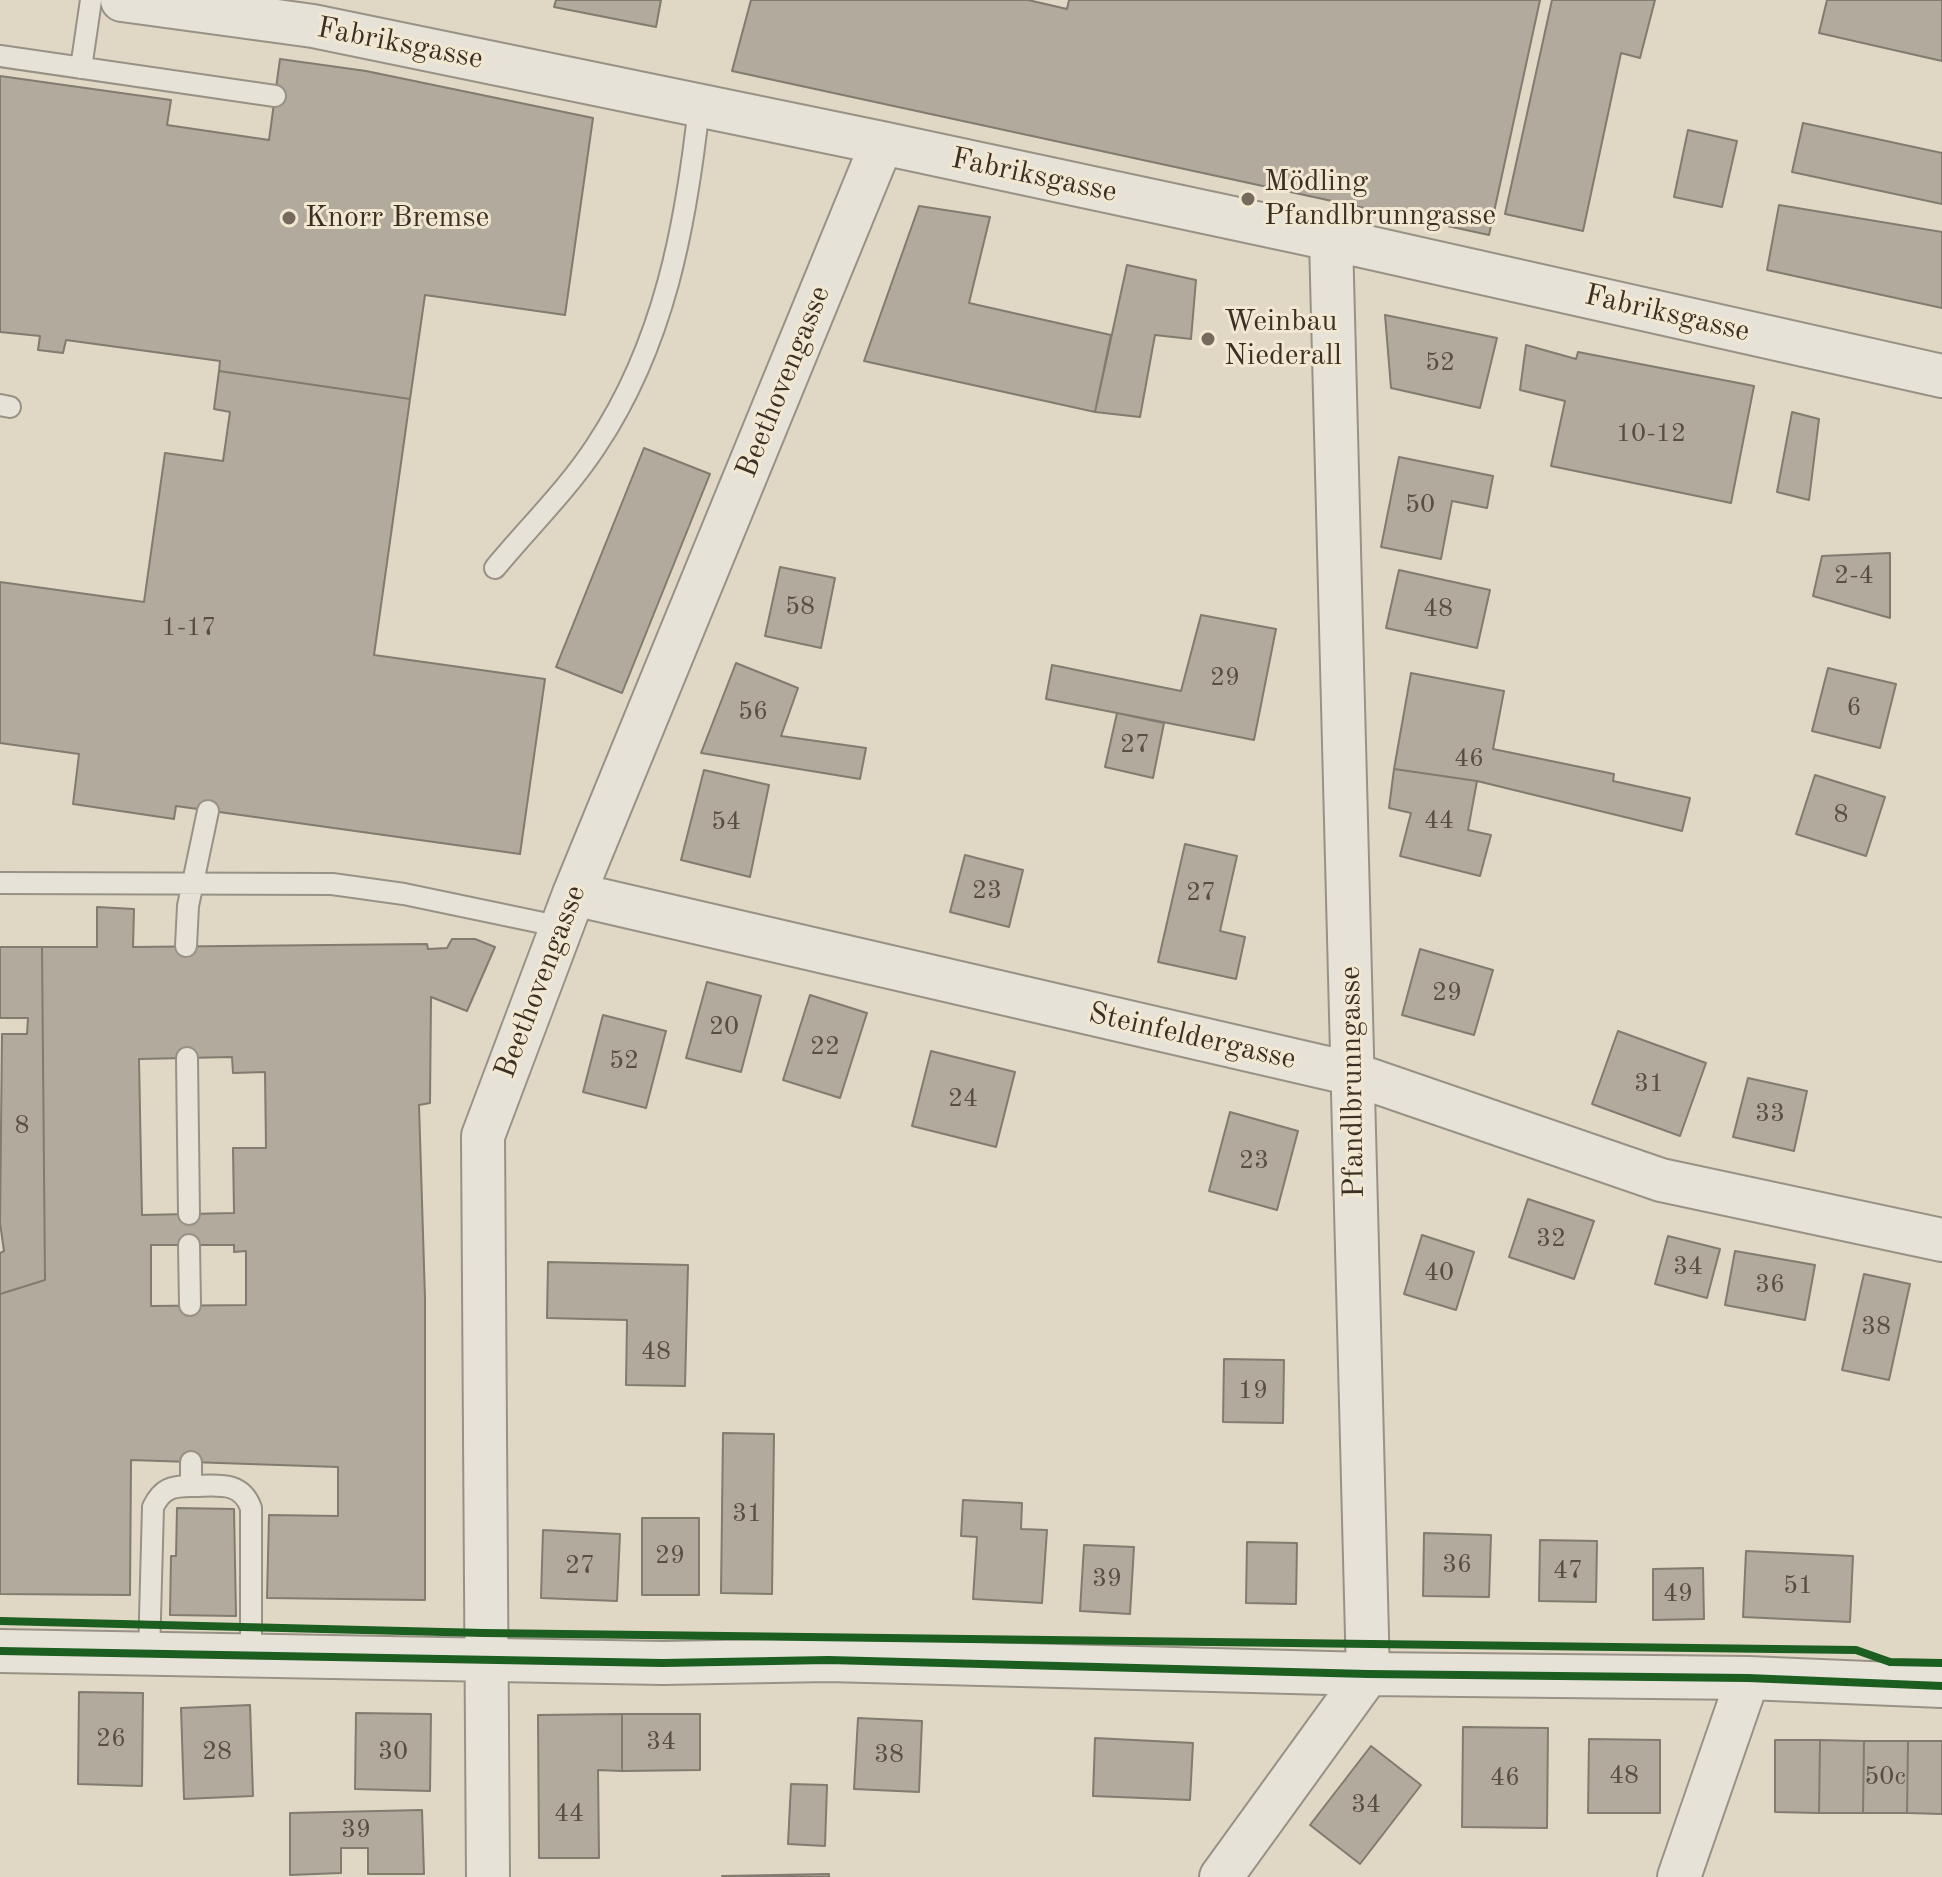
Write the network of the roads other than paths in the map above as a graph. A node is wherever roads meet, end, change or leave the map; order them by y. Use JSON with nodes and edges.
{"nodes":[{"id":1,"x":91,"y":0,"type":"edge"},
{"id":2,"x":122,"y":0,"type":"edge"},
{"id":3,"x":284,"y":11,"type":"edge"},
{"id":4,"x":0,"y":56,"type":"edge"},
{"id":5,"x":81,"y":68,"type":"junction"},
{"id":6,"x":275,"y":96,"type":"dead end"},
{"id":7,"x":699,"y":106,"type":"junction"},
{"id":8,"x":882,"y":143,"type":"junction"},
{"id":9,"x":1331,"y":239,"type":"junction"},
{"id":10,"x":1942,"y":376,"type":"edge"},
{"id":11,"x":495,"y":568,"type":"dead end"},
{"id":12,"x":208,"y":811,"type":"dead end"},
{"id":13,"x":193,"y":882,"type":"junction"},
{"id":14,"x":0,"y":883,"type":"edge"},
{"id":15,"x":568,"y":911,"type":"junction"},
{"id":16,"x":186,"y":946,"type":"dead end"},
{"id":17,"x":187,"y":1058,"type":"dead end"},
{"id":18,"x":1353,"y":1074,"type":"junction"},
{"id":19,"x":189,"y":1214,"type":"dead end"},
{"id":20,"x":1942,"y":1240,"type":"edge"},
{"id":21,"x":189,"y":1245,"type":"dead end"},
{"id":22,"x":190,"y":1305,"type":"dead end"},
{"id":23,"x":191,"y":1462,"type":"dead end"},
{"id":24,"x":191,"y":1486,"type":"junction"},
{"id":25,"x":0,"y":1651,"type":"edge"},
{"id":26,"x":149,"y":1654,"type":"junction"},
{"id":27,"x":251,"y":1655,"type":"junction"},
{"id":28,"x":484,"y":1659,"type":"junction"},
{"id":29,"x":1368,"y":1674,"type":"junction"},
{"id":30,"x":1748,"y":1678,"type":"junction"},
{"id":31,"x":1942,"y":1686,"type":"edge"},
{"id":32,"x":488,"y":1877,"type":"edge"},
{"id":33,"x":1221,"y":1877,"type":"edge"},
{"id":34,"x":1679,"y":1877,"type":"edge"}],
"edges":[{"from":1,"to":5,"type":"lane"},
{"from":2,"to":3,"type":"street","name":"Fabriksgasse"},
{"from":3,"to":7,"type":"street","name":"Fabriksgasse"},
{"from":4,"to":5,"type":"lane"},
{"from":5,"to":6,"type":"lane"},
{"from":7,"to":8,"type":"street","name":"Fabriksgasse"},
{"from":7,"to":11,"type":"lane"},
{"from":8,"to":9,"type":"street","name":"Fabriksgasse"},
{"from":8,"to":15,"type":"street","name":"Beethovengasse"},
{"from":9,"to":10,"type":"street","name":"Fabriksgasse"},
{"from":9,"to":18,"type":"street","name":"Pfandlbrunngasse"},
{"from":12,"to":13,"type":"lane"},
{"from":13,"to":14,"type":"lane"},
{"from":13,"to":15,"type":"lane"},
{"from":13,"to":16,"type":"lane"},
{"from":15,"to":18,"type":"street","name":"Steinfeldergasse"},
{"from":15,"to":28,"type":"street","name":"Beethovengasse"},
{"from":17,"to":19,"type":"lane"},
{"from":18,"to":20,"type":"street","name":"Steinfeldergasse"},
{"from":18,"to":29,"type":"street","name":"Pfandlbrunngasse"},
{"from":21,"to":22,"type":"lane"},
{"from":23,"to":24,"type":"lane"},
{"from":24,"to":26,"type":"lane"},
{"from":24,"to":27,"type":"lane"},
{"from":25,"to":26,"type":"street"},
{"from":26,"to":27,"type":"street"},
{"from":27,"to":28,"type":"street"},
{"from":28,"to":29,"type":"street"},
{"from":28,"to":32,"type":"street","name":"Beethovengasse"},
{"from":29,"to":30,"type":"street"},
{"from":29,"to":33,"type":"street"},
{"from":30,"to":31,"type":"street"},
{"from":30,"to":34,"type":"street"}]}
